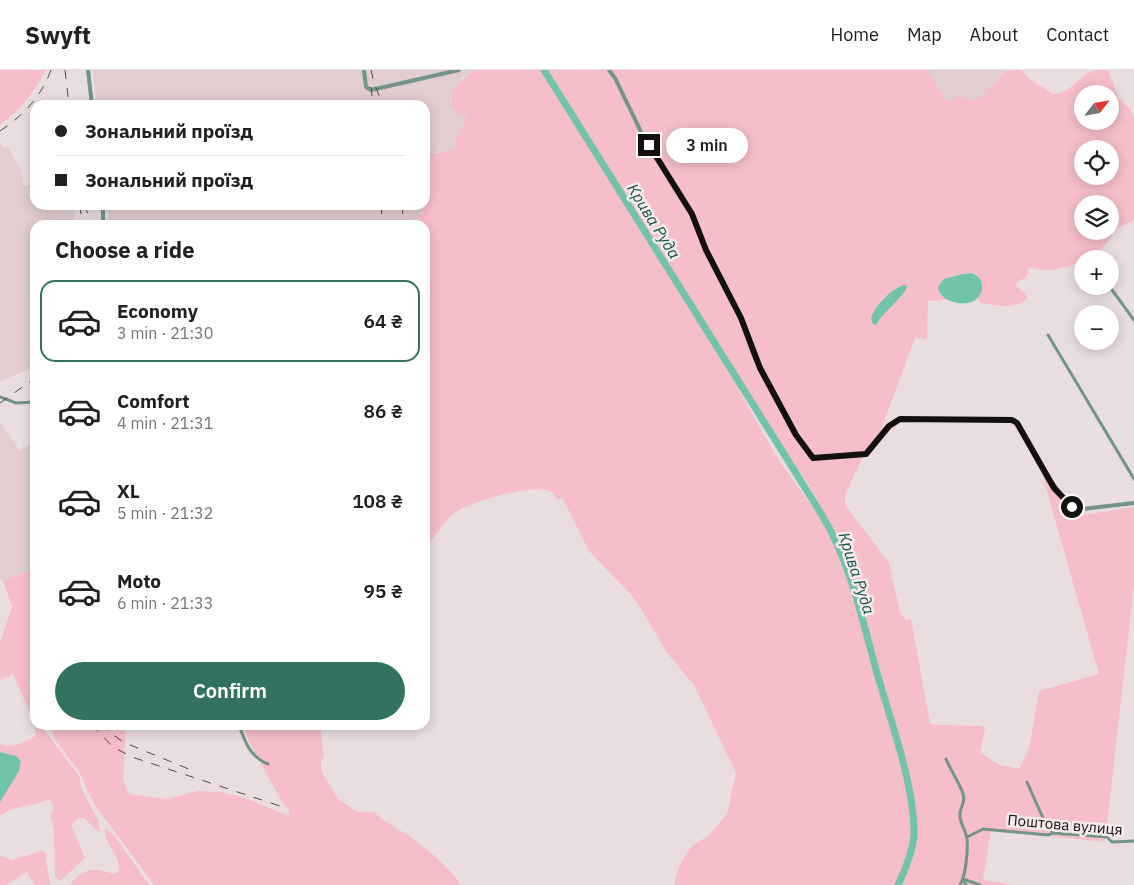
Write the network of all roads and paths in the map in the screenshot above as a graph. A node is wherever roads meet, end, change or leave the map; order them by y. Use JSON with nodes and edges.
{"nodes":[{"id":1,"x":88,"y":70,"type":"edge"},
{"id":2,"x":364,"y":70,"type":"edge"},
{"id":3,"x":459,"y":70,"type":"edge"},
{"id":4,"x":609,"y":70,"type":"edge"},
{"id":5,"x":91,"y":100,"type":"edge"},
{"id":6,"x":1116,"y":295,"type":"edge"},
{"id":7,"x":1134,"y":320,"type":"edge"},
{"id":8,"x":1048,"y":335,"type":"dead end"},
{"id":9,"x":0,"y":397,"type":"edge"},
{"id":10,"x":30,"y":402,"type":"edge"},
{"id":11,"x":1134,"y":479,"type":"edge"},
{"id":12,"x":1134,"y":503,"type":"edge"},
{"id":13,"x":240,"y":730,"type":"edge"},
{"id":14,"x":946,"y":759,"type":"dead end"},
{"id":15,"x":268,"y":764,"type":"dead end"},
{"id":16,"x":1027,"y":782,"type":"dead end"},
{"id":17,"x":1054,"y":833,"type":"junction"},
{"id":18,"x":967,"y":838,"type":"junction"},
{"id":19,"x":1134,"y":841,"type":"edge"},
{"id":20,"x":963,"y":879,"type":"junction"},
{"id":21,"x":960,"y":885,"type":"edge"},
{"id":22,"x":966,"y":885,"type":"edge"},
{"id":23,"x":980,"y":885,"type":"edge"}],
"edges":[{"from":1,"to":5,"type":"street"},
{"from":2,"to":3,"type":"street"},
{"from":4,"to":12,"type":"street"},
{"from":6,"to":7,"type":"street"},
{"from":8,"to":11,"type":"street"},
{"from":9,"to":10,"type":"street"},
{"from":13,"to":15,"type":"street"},
{"from":14,"to":18,"type":"street"},
{"from":16,"to":17,"type":"street"},
{"from":17,"to":18,"type":"street","name":"Поштова вулиця"},
{"from":17,"to":19,"type":"street","name":"Поштова вулиця"},
{"from":18,"to":20,"type":"street"},
{"from":20,"to":21,"type":"street"},
{"from":20,"to":22,"type":"street"},
{"from":20,"to":23,"type":"street"}]}
